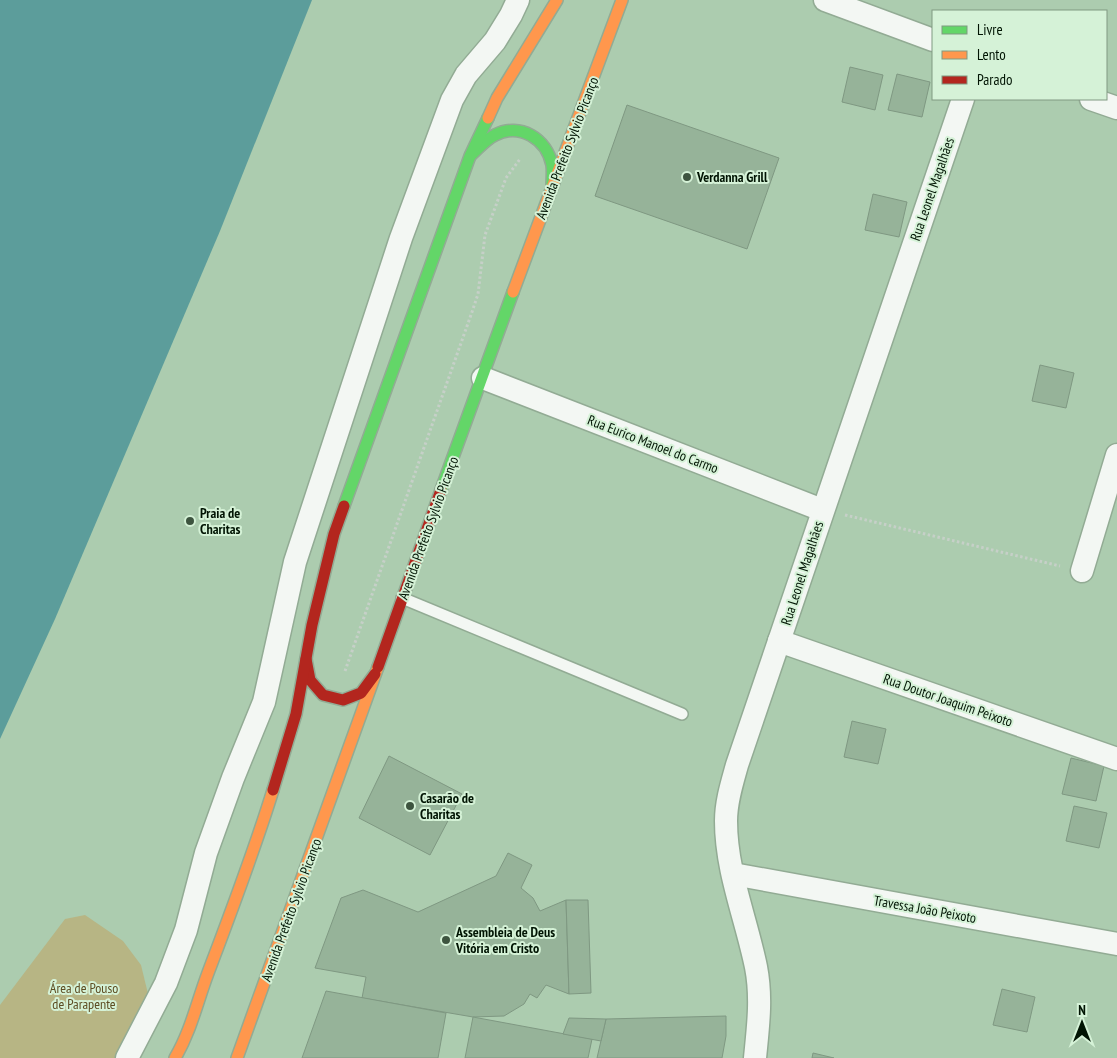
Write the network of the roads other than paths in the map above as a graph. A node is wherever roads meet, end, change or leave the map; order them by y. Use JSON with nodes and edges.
{"nodes":[{"id":1,"x":518,"y":0,"type":"edge"},
{"id":2,"x":557,"y":0,"type":"edge"},
{"id":3,"x":622,"y":0,"type":"edge"},
{"id":4,"x":825,"y":0,"type":"edge"},
{"id":5,"x":932,"y":40,"type":"edge"},
{"id":6,"x":963,"y":100,"type":"edge"},
{"id":7,"x":1094,"y":100,"type":"edge"},
{"id":8,"x":1117,"y":108,"type":"edge"},
{"id":9,"x":470,"y":156,"type":"junction"},
{"id":10,"x":552,"y":186,"type":"junction"},
{"id":11,"x":483,"y":378,"type":"junction"},
{"id":12,"x":1117,"y":455,"type":"edge"},
{"id":13,"x":1114,"y":479,"type":"edge"},
{"id":14,"x":822,"y":510,"type":"junction"},
{"id":15,"x":1082,"y":571,"type":"road end"},
{"id":16,"x":402,"y":598,"type":"junction"},
{"id":17,"x":779,"y":641,"type":"junction"},
{"id":18,"x":306,"y":657,"type":"junction"},
{"id":19,"x":377,"y":672,"type":"junction"},
{"id":20,"x":682,"y":714,"type":"dead end"},
{"id":21,"x":1117,"y":759,"type":"edge"},
{"id":22,"x":733,"y":874,"type":"junction"},
{"id":23,"x":1117,"y":944,"type":"edge"},
{"id":24,"x":127,"y":1058,"type":"edge"},
{"id":25,"x":175,"y":1058,"type":"edge"},
{"id":26,"x":237,"y":1058,"type":"edge"},
{"id":27,"x":755,"y":1058,"type":"edge"}],
"edges":[{"from":1,"to":24,"type":"street"},
{"from":2,"to":9,"type":"main road"},
{"from":3,"to":10,"type":"main road","name":"Avenida Prefeito Sylvio Picanço"},
{"from":4,"to":5,"type":"street"},
{"from":6,"to":14,"type":"street","name":"Rua Leonel Magalhães"},
{"from":7,"to":8,"type":"street"},
{"from":9,"to":10,"type":"main road"},
{"from":9,"to":18,"type":"main road"},
{"from":10,"to":11,"type":"main road","name":"Avenida Prefeito Sylvio Picanço"},
{"from":11,"to":14,"type":"street","name":"Rua Eurico Manoel do Carmo"},
{"from":11,"to":16,"type":"main road","name":"Avenida Prefeito Sylvio Picanço"},
{"from":12,"to":13,"type":"street"},
{"from":13,"to":15,"type":"street"},
{"from":14,"to":17,"type":"street","name":"Rua Leonel Magalhães"},
{"from":16,"to":19,"type":"main road","name":"Avenida Prefeito Sylvio Picanço"},
{"from":16,"to":20,"type":"lane"},
{"from":17,"to":21,"type":"street","name":"Rua Doutor Joaquim Peixoto"},
{"from":17,"to":22,"type":"street","name":"Rua Leonel Magalhães"},
{"from":18,"to":19,"type":"main road"},
{"from":18,"to":25,"type":"main road"},
{"from":19,"to":26,"type":"main road","name":"Avenida Prefeito Sylvio Picanço"},
{"from":22,"to":23,"type":"street","name":"Travessa João Peixoto"},
{"from":22,"to":27,"type":"street","name":"Rua Leonel Magalhães"}]}
